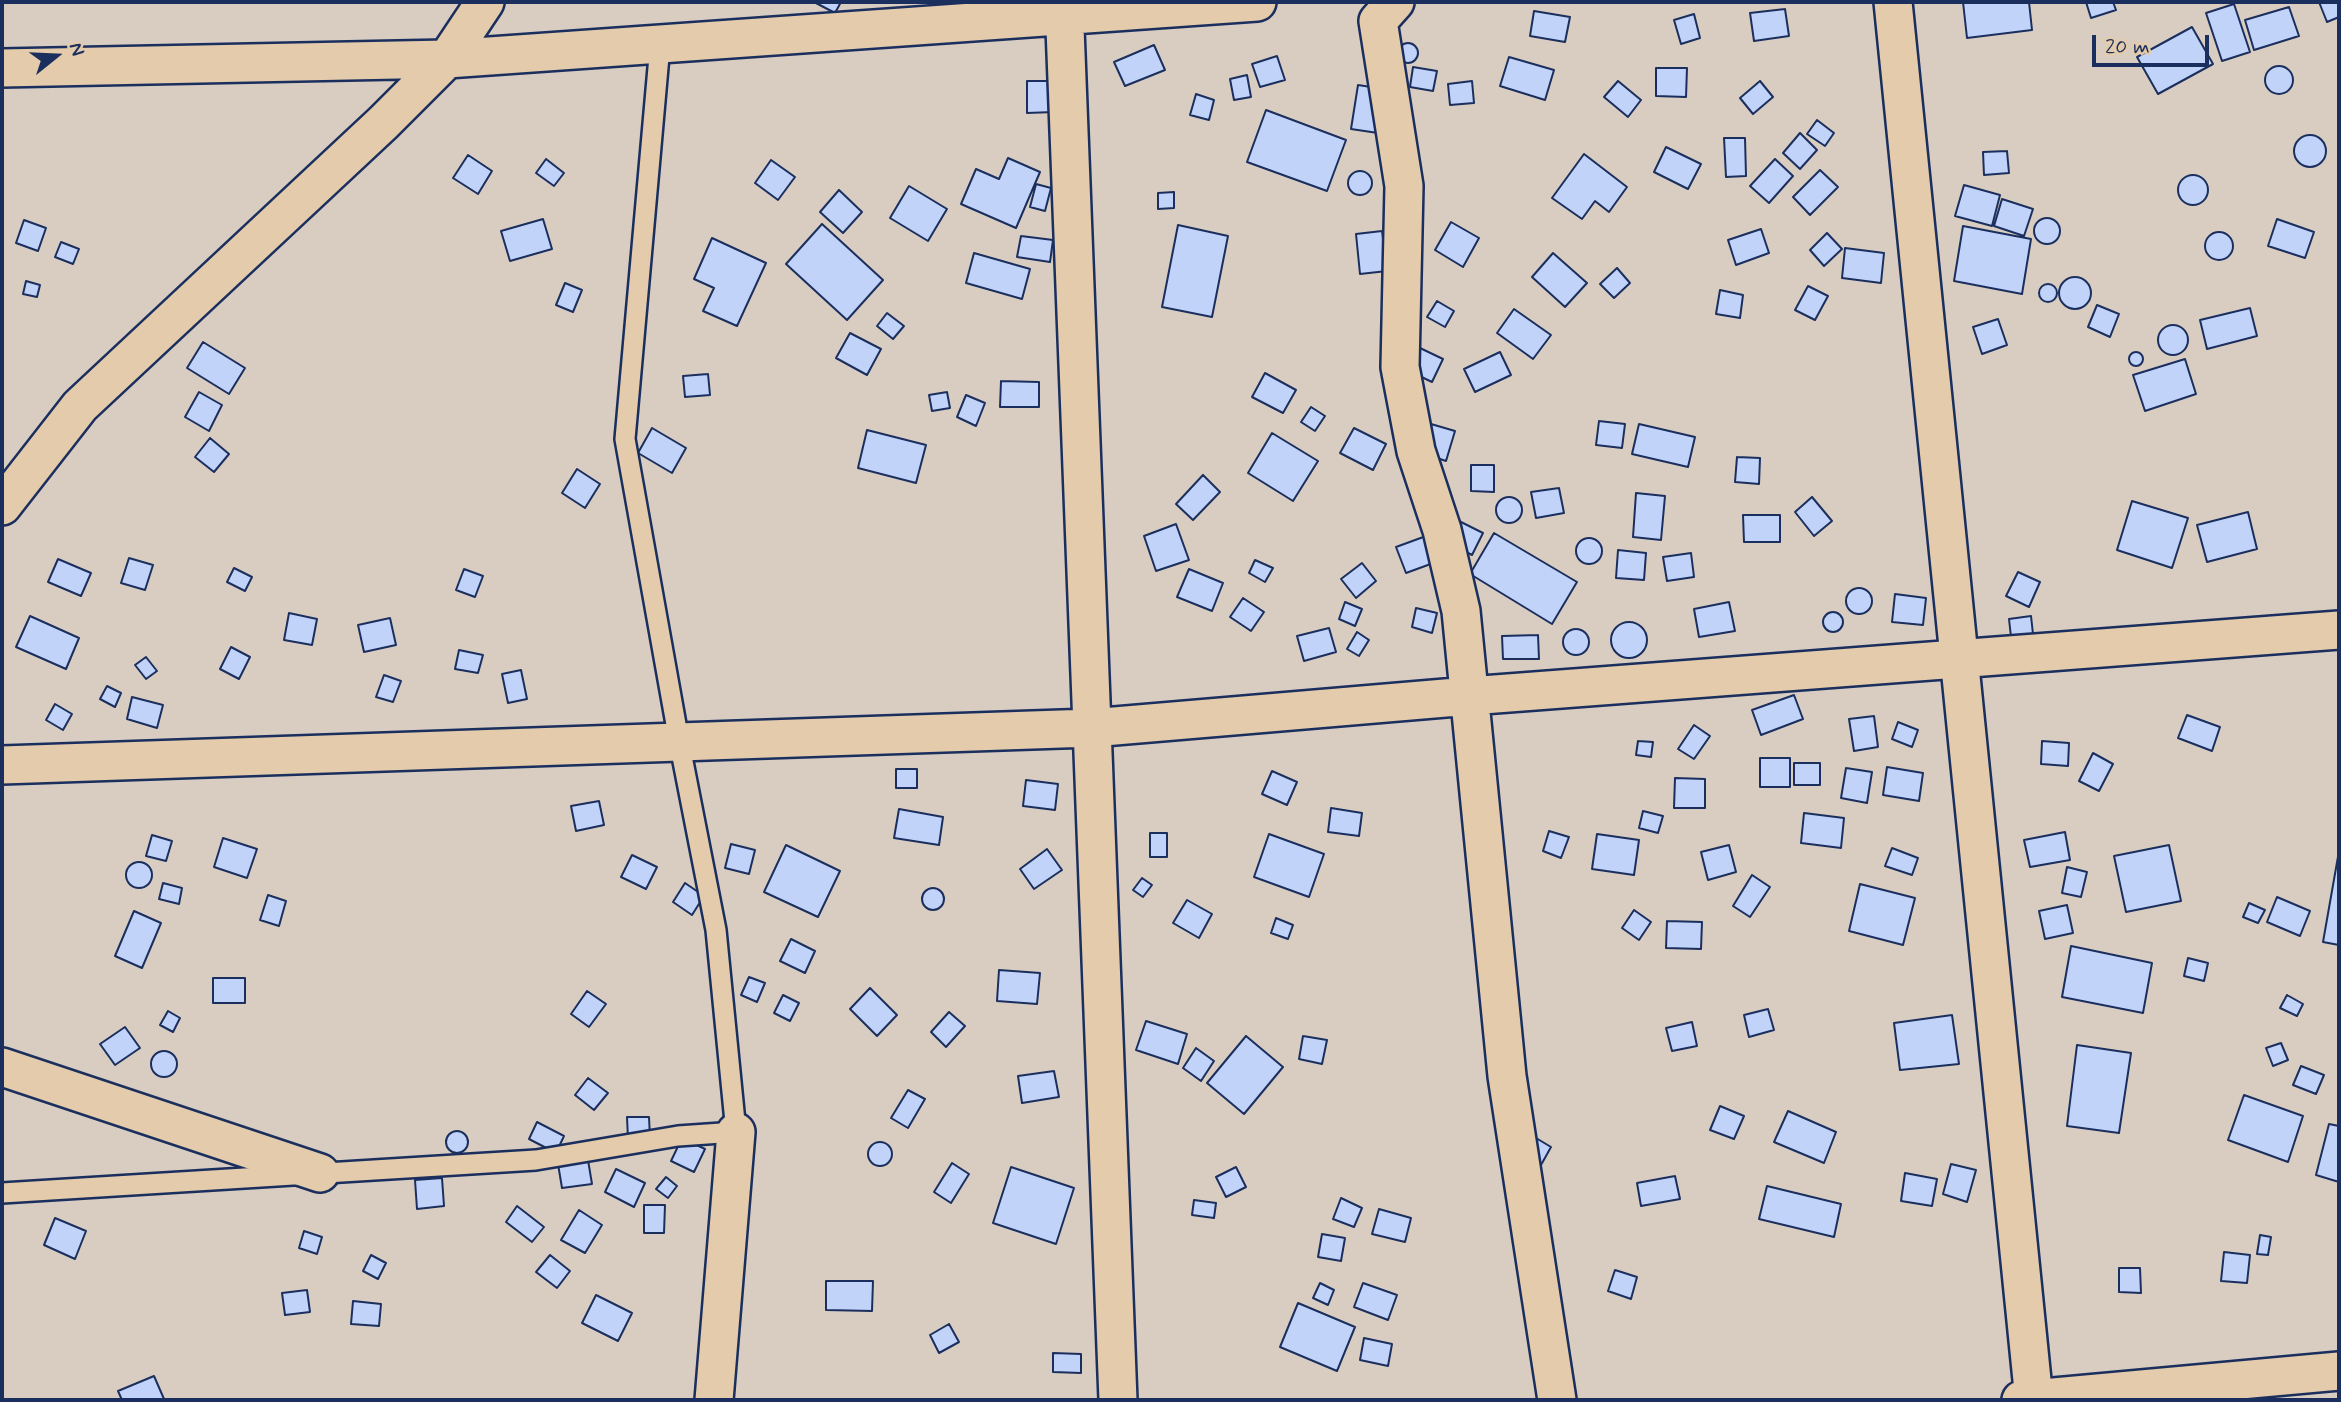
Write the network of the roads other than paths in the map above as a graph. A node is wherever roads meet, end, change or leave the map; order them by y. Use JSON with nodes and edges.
{"nodes":[{"id":1,"x":485,"y":2,"type":"edge"},
{"id":2,"x":1257,"y":2,"type":"edge"},
{"id":3,"x":1395,"y":2,"type":"edge"},
{"id":4,"x":1892,"y":2,"type":"edge"},
{"id":5,"x":1064,"y":9,"type":"edge"},
{"id":6,"x":660,"y":45,"type":"junction"},
{"id":7,"x":447,"y":59,"type":"junction"},
{"id":8,"x":2,"y":68,"type":"edge"},
{"id":9,"x":2,"y":506,"type":"edge"},
{"id":10,"x":2339,"y":630,"type":"edge"},
{"id":11,"x":1959,"y":660,"type":"junction"},
{"id":12,"x":1469,"y":696,"type":"junction"},
{"id":13,"x":1091,"y":728,"type":"junction"},
{"id":14,"x":679,"y":741,"type":"junction"},
{"id":15,"x":2,"y":765,"type":"edge"},
{"id":16,"x":2,"y":1067,"type":"edge"},
{"id":17,"x":736,"y":1132,"type":"junction"},
{"id":18,"x":320,"y":1173,"type":"junction"},
{"id":19,"x":2,"y":1193,"type":"edge"},
{"id":20,"x":2339,"y":1371,"type":"edge"},
{"id":21,"x":714,"y":1400,"type":"edge"},
{"id":22,"x":1118,"y":1400,"type":"edge"},
{"id":23,"x":1557,"y":1400,"type":"edge"},
{"id":24,"x":2030,"y":1400,"type":"edge"}],
"edges":[{"from":1,"to":7,"type":"street"},
{"from":2,"to":5,"type":"street"},
{"from":3,"to":12,"type":"street"},
{"from":4,"to":11,"type":"street"},
{"from":5,"to":6,"type":"street"},
{"from":5,"to":13,"type":"street"},
{"from":6,"to":7,"type":"street"},
{"from":6,"to":14,"type":"lane"},
{"from":7,"to":8,"type":"street"},
{"from":7,"to":9,"type":"street"},
{"from":10,"to":11,"type":"street"},
{"from":11,"to":12,"type":"street"},
{"from":11,"to":24,"type":"street"},
{"from":12,"to":13,"type":"street"},
{"from":12,"to":23,"type":"street"},
{"from":13,"to":14,"type":"street"},
{"from":13,"to":22,"type":"street"},
{"from":14,"to":15,"type":"street"},
{"from":14,"to":17,"type":"lane"},
{"from":16,"to":18,"type":"street"},
{"from":17,"to":18,"type":"lane"},
{"from":17,"to":21,"type":"street"},
{"from":18,"to":19,"type":"lane"},
{"from":20,"to":24,"type":"street"}]}
